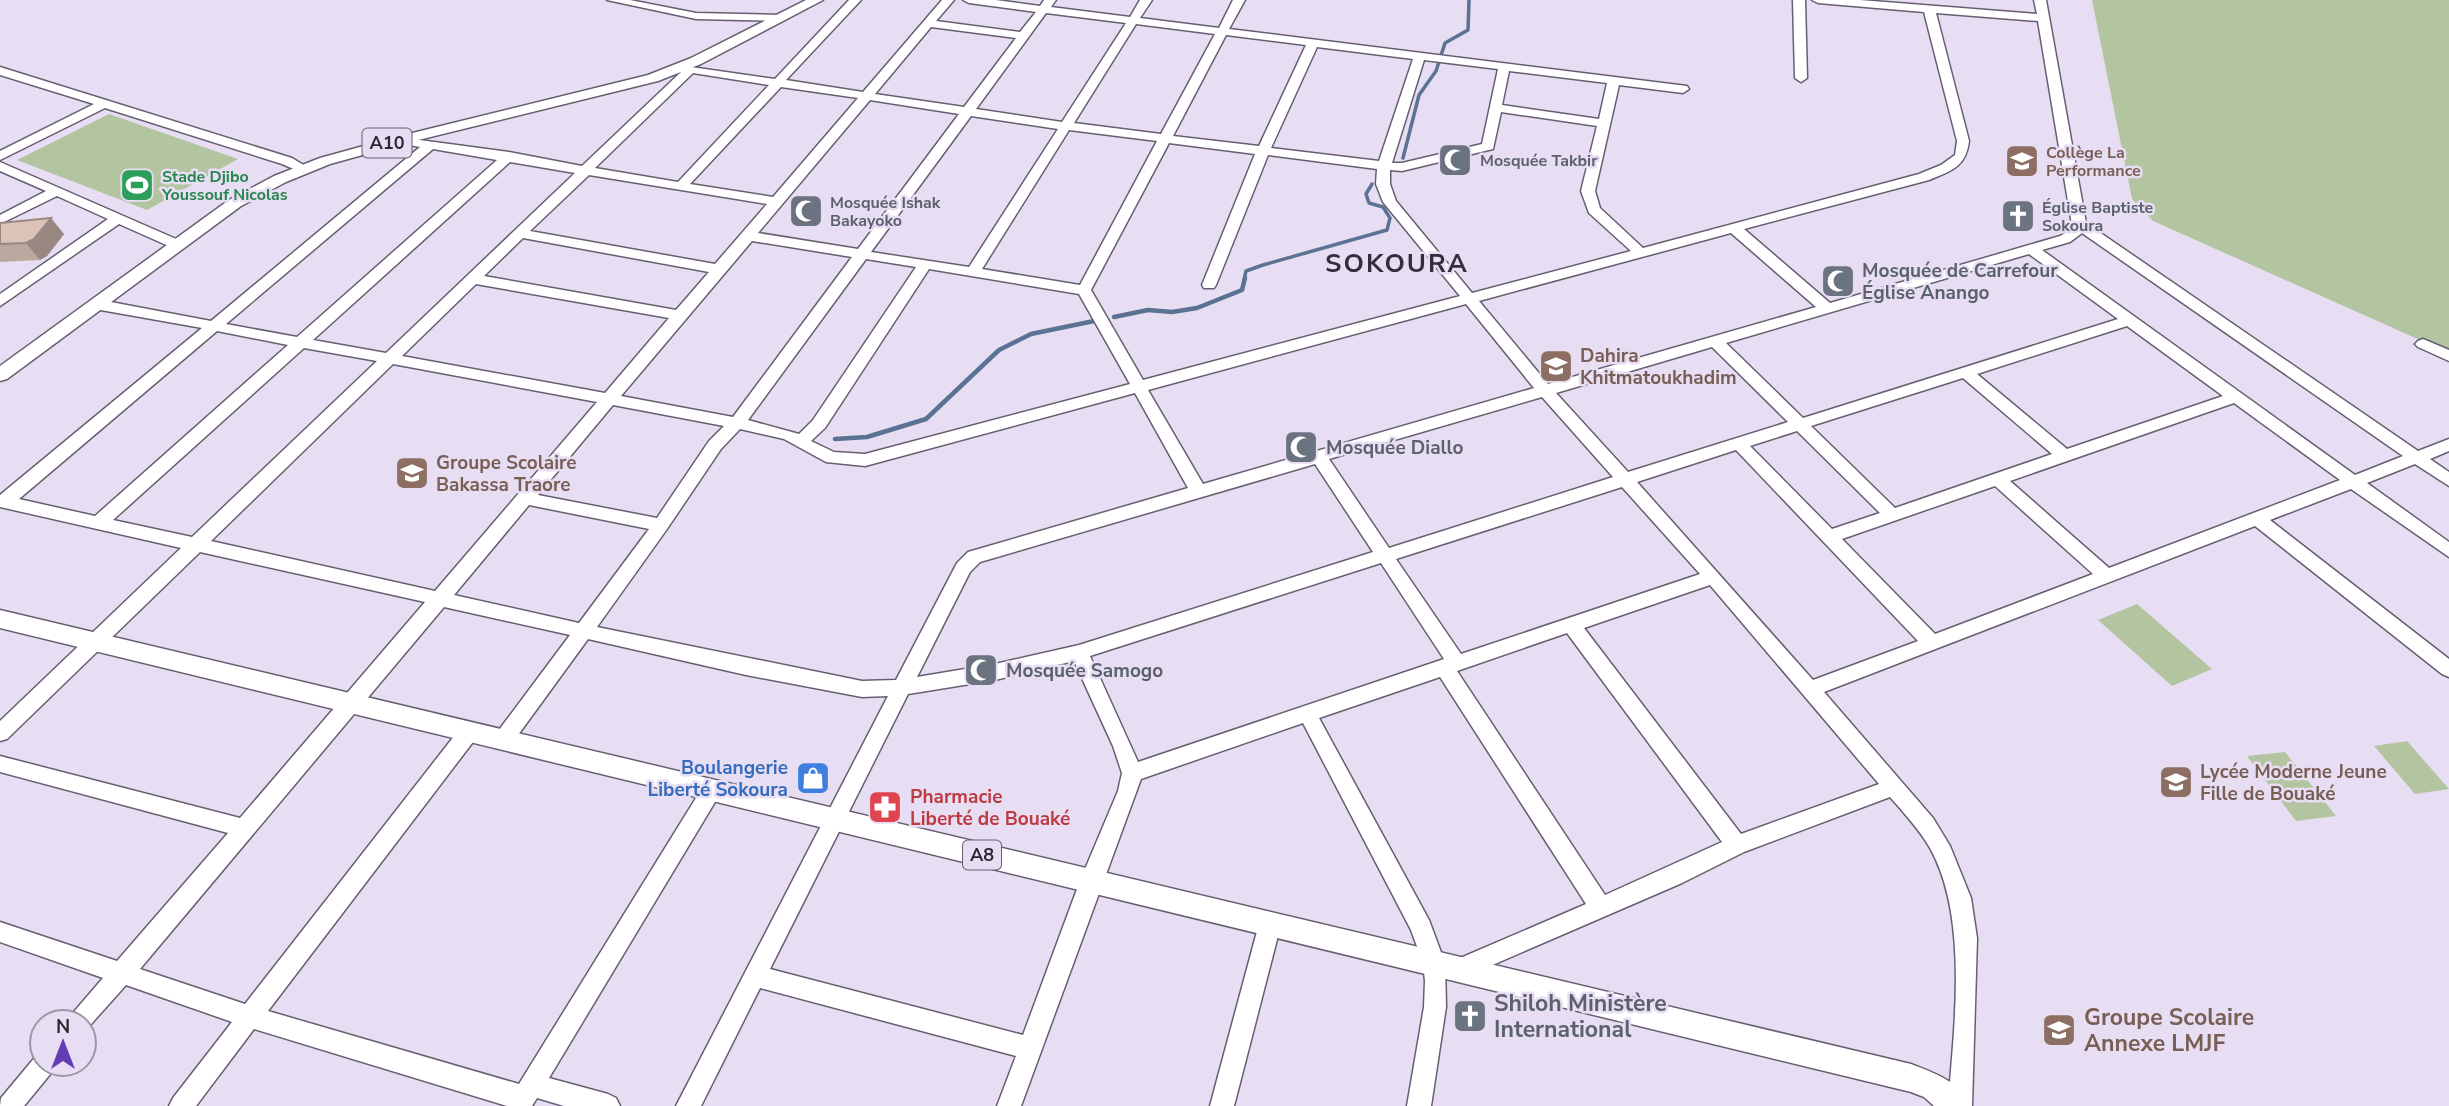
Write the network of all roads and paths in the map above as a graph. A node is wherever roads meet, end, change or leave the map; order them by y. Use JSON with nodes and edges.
{"nodes":[{"id":1,"x":613,"y":0,"type":"edge"},
{"id":2,"x":816,"y":0,"type":"edge"},
{"id":3,"x":855,"y":0,"type":"edge"},
{"id":4,"x":948,"y":0,"type":"edge"},
{"id":5,"x":969,"y":0,"type":"edge"},
{"id":6,"x":1146,"y":0,"type":"edge"},
{"id":7,"x":1240,"y":0,"type":"edge"},
{"id":8,"x":1799,"y":0,"type":"edge"},
{"id":9,"x":1818,"y":0,"type":"edge"},
{"id":10,"x":2040,"y":0,"type":"edge"},
{"id":11,"x":1046,"y":5,"type":"edge"},
{"id":12,"x":1929,"y":9,"type":"junction"},
{"id":13,"x":781,"y":18,"type":"junction"},
{"id":14,"x":2044,"y":18,"type":"junction"},
{"id":15,"x":1133,"y":20,"type":"junction"},
{"id":16,"x":928,"y":23,"type":"junction"},
{"id":17,"x":1223,"y":32,"type":"junction"},
{"id":18,"x":1023,"y":36,"type":"junction"},
{"id":19,"x":1312,"y":43,"type":"junction"},
{"id":20,"x":1420,"y":56,"type":"junction"},
{"id":21,"x":1504,"y":67,"type":"junction"},
{"id":22,"x":686,"y":69,"type":"junction"},
{"id":23,"x":0,"y":71,"type":"edge"},
{"id":24,"x":1801,"y":78,"type":"dead end"},
{"id":25,"x":1614,"y":80,"type":"junction"},
{"id":26,"x":777,"y":83,"type":"junction"},
{"id":27,"x":1683,"y":89,"type":"dead end"},
{"id":28,"x":867,"y":97,"type":"junction"},
{"id":29,"x":106,"y":103,"type":"junction"},
{"id":30,"x":1496,"y":107,"type":"junction"},
{"id":31,"x":967,"y":112,"type":"junction"},
{"id":32,"x":1603,"y":124,"type":"junction"},
{"id":33,"x":1065,"y":127,"type":"junction"},
{"id":34,"x":401,"y":140,"type":"junction"},
{"id":35,"x":1164,"y":140,"type":"junction"},
{"id":36,"x":431,"y":144,"type":"junction"},
{"id":37,"x":1263,"y":151,"type":"junction"},
{"id":38,"x":0,"y":156,"type":"edge"},
{"id":39,"x":509,"y":156,"type":"junction"},
{"id":40,"x":0,"y":166,"type":"edge"},
{"id":41,"x":1384,"y":166,"type":"junction"},
{"id":42,"x":303,"y":169,"type":"junction"},
{"id":43,"x":587,"y":169,"type":"junction"},
{"id":44,"x":682,"y":185,"type":"junction"},
{"id":45,"x":55,"y":192,"type":"junction"},
{"id":46,"x":776,"y":202,"type":"junction"},
{"id":47,"x":117,"y":219,"type":"junction"},
{"id":48,"x":0,"y":220,"type":"edge"},
{"id":49,"x":2079,"y":225,"type":"junction"},
{"id":50,"x":1734,"y":228,"type":"junction"},
{"id":51,"x":521,"y":234,"type":"junction"},
{"id":52,"x":748,"y":236,"type":"junction"},
{"id":53,"x":178,"y":245,"type":"junction"},
{"id":54,"x":2031,"y":249,"type":"junction"},
{"id":55,"x":1641,"y":253,"type":"junction"},
{"id":56,"x":862,"y":254,"type":"junction"},
{"id":57,"x":925,"y":265,"type":"junction"},
{"id":58,"x":719,"y":269,"type":"junction"},
{"id":59,"x":973,"y":272,"type":"junction"},
{"id":60,"x":474,"y":279,"type":"junction"},
{"id":61,"x":1209,"y":285,"type":"dead end"},
{"id":62,"x":1084,"y":290,"type":"junction"},
{"id":63,"x":1469,"y":300,"type":"junction"},
{"id":64,"x":0,"y":301,"type":"edge"},
{"id":65,"x":95,"y":304,"type":"junction"},
{"id":66,"x":1827,"y":308,"type":"junction"},
{"id":67,"x":678,"y":315,"type":"junction"},
{"id":68,"x":2130,"y":320,"type":"junction"},
{"id":69,"x":216,"y":326,"type":"junction"},
{"id":70,"x":301,"y":341,"type":"junction"},
{"id":71,"x":1715,"y":341,"type":"junction"},
{"id":72,"x":2423,"y":344,"type":"dead end"},
{"id":73,"x":2449,"y":356,"type":"edge"},
{"id":74,"x":390,"y":358,"type":"junction"},
{"id":75,"x":1965,"y":372,"type":"junction"},
{"id":76,"x":0,"y":375,"type":"edge"},
{"id":77,"x":1141,"y":388,"type":"junction"},
{"id":78,"x":1545,"y":391,"type":"junction"},
{"id":79,"x":2236,"y":397,"type":"junction"},
{"id":80,"x":610,"y":399,"type":"junction"},
{"id":81,"x":737,"y":423,"type":"junction"},
{"id":82,"x":1799,"y":424,"type":"junction"},
{"id":83,"x":801,"y":442,"type":"junction"},
{"id":84,"x":1739,"y":443,"type":"junction"},
{"id":85,"x":2449,"y":445,"type":"edge"},
{"id":86,"x":2064,"y":455,"type":"junction"},
{"id":87,"x":1318,"y":456,"type":"junction"},
{"id":88,"x":2418,"y":458,"type":"junction"},
{"id":89,"x":1625,"y":479,"type":"junction"},
{"id":90,"x":1997,"y":479,"type":"junction"},
{"id":91,"x":2449,"y":480,"type":"edge"},
{"id":92,"x":2354,"y":482,"type":"junction"},
{"id":93,"x":1198,"y":491,"type":"junction"},
{"id":94,"x":525,"y":498,"type":"junction"},
{"id":95,"x":2,"y":501,"type":"edge"},
{"id":96,"x":1892,"y":515,"type":"junction"},
{"id":97,"x":2257,"y":519,"type":"junction"},
{"id":98,"x":97,"y":523,"type":"junction"},
{"id":99,"x":662,"y":526,"type":"junction"},
{"id":100,"x":1829,"y":537,"type":"junction"},
{"id":101,"x":196,"y":544,"type":"junction"},
{"id":102,"x":2449,"y":551,"type":"edge"},
{"id":103,"x":1385,"y":555,"type":"junction"},
{"id":104,"x":2107,"y":576,"type":"junction"},
{"id":105,"x":1713,"y":577,"type":"junction"},
{"id":106,"x":441,"y":598,"type":"junction"},
{"id":107,"x":0,"y":619,"type":"edge"},
{"id":108,"x":1570,"y":623,"type":"junction"},
{"id":109,"x":585,"y":629,"type":"junction"},
{"id":110,"x":94,"y":642,"type":"junction"},
{"id":111,"x":1932,"y":643,"type":"junction"},
{"id":112,"x":1079,"y":652,"type":"junction"},
{"id":113,"x":1449,"y":664,"type":"junction"},
{"id":114,"x":2449,"y":669,"type":"edge"},
{"id":115,"x":900,"y":688,"type":"junction"},
{"id":116,"x":1809,"y":690,"type":"junction"},
{"id":117,"x":351,"y":703,"type":"junction"},
{"id":118,"x":1307,"y":713,"type":"junction"},
{"id":119,"x":469,"y":732,"type":"junction"},
{"id":120,"x":0,"y":733,"type":"edge"},
{"id":121,"x":503,"y":740,"type":"junction"},
{"id":122,"x":0,"y":764,"type":"edge"},
{"id":123,"x":1132,"y":773,"type":"junction"},
{"id":124,"x":1894,"y":787,"type":"junction"},
{"id":125,"x":711,"y":791,"type":"junction"},
{"id":126,"x":834,"y":819,"type":"junction"},
{"id":127,"x":245,"y":828,"type":"junction"},
{"id":128,"x":1737,"y":845,"type":"junction"},
{"id":129,"x":1091,"y":881,"type":"junction"},
{"id":130,"x":1601,"y":906,"type":"junction"},
{"id":131,"x":1270,"y":924,"type":"junction"},
{"id":132,"x":3,"y":937,"type":"edge"},
{"id":133,"x":1446,"y":966,"type":"junction"},
{"id":134,"x":122,"y":973,"type":"junction"},
{"id":135,"x":756,"y":976,"type":"junction"},
{"id":136,"x":92,"y":1008,"type":"edge"},
{"id":137,"x":250,"y":1017,"type":"junction"},
{"id":138,"x":1030,"y":1048,"type":"junction"},
{"id":139,"x":32,"y":1078,"type":"edge"},
{"id":140,"x":524,"y":1096,"type":"edge"},
{"id":141,"x":9,"y":1106,"type":"edge"},
{"id":142,"x":181,"y":1106,"type":"edge"},
{"id":143,"x":608,"y":1106,"type":"edge"},
{"id":144,"x":688,"y":1106,"type":"edge"},
{"id":145,"x":1009,"y":1106,"type":"edge"},
{"id":146,"x":1222,"y":1106,"type":"edge"},
{"id":147,"x":1419,"y":1106,"type":"edge"},
{"id":148,"x":1958,"y":1106,"type":"edge"}],
"edges":[{"from":1,"to":13,"type":"street"},
{"from":2,"to":13,"type":"main road","number":"A10"},
{"from":3,"to":26,"type":"street"},
{"from":4,"to":16,"type":"street"},
{"from":5,"to":11,"type":"street"},
{"from":6,"to":15,"type":"street"},
{"from":7,"to":17,"type":"street"},
{"from":8,"to":24,"type":"street"},
{"from":9,"to":12,"type":"street"},
{"from":10,"to":14,"type":"street"},
{"from":11,"to":15,"type":"street"},
{"from":11,"to":18,"type":"street"},
{"from":12,"to":14,"type":"street"},
{"from":12,"to":50,"type":"street"},
{"from":13,"to":22,"type":"main road","number":"A10"},
{"from":14,"to":49,"type":"street"},
{"from":15,"to":17,"type":"street"},
{"from":15,"to":33,"type":"street"},
{"from":16,"to":18,"type":"street"},
{"from":16,"to":28,"type":"street"},
{"from":17,"to":19,"type":"street"},
{"from":17,"to":35,"type":"street"},
{"from":18,"to":31,"type":"street"},
{"from":19,"to":20,"type":"street"},
{"from":19,"to":37,"type":"street"},
{"from":20,"to":21,"type":"street"},
{"from":20,"to":41,"type":"street"},
{"from":21,"to":25,"type":"street"},
{"from":21,"to":30,"type":"street"},
{"from":22,"to":26,"type":"street"},
{"from":22,"to":34,"type":"main road","number":"A10"},
{"from":22,"to":43,"type":"street"},
{"from":23,"to":29,"type":"street"},
{"from":25,"to":27,"type":"street"},
{"from":25,"to":32,"type":"street"},
{"from":26,"to":28,"type":"street"},
{"from":26,"to":44,"type":"street"},
{"from":28,"to":31,"type":"street"},
{"from":28,"to":46,"type":"street"},
{"from":29,"to":38,"type":"street"},
{"from":29,"to":42,"type":"street"},
{"from":30,"to":32,"type":"street"},
{"from":30,"to":41,"type":"street"},
{"from":31,"to":33,"type":"street"},
{"from":31,"to":56,"type":"street"},
{"from":32,"to":55,"type":"street"},
{"from":33,"to":35,"type":"street"},
{"from":33,"to":59,"type":"street"},
{"from":34,"to":36,"type":"street"},
{"from":34,"to":42,"type":"main road","number":"A10"},
{"from":35,"to":37,"type":"street"},
{"from":35,"to":62,"type":"street"},
{"from":36,"to":39,"type":"street"},
{"from":36,"to":69,"type":"street"},
{"from":37,"to":41,"type":"street"},
{"from":37,"to":61,"type":"street"},
{"from":39,"to":43,"type":"street"},
{"from":39,"to":70,"type":"street"},
{"from":40,"to":45,"type":"street"},
{"from":41,"to":63,"type":"street"},
{"from":42,"to":53,"type":"main road","number":"A10"},
{"from":43,"to":44,"type":"street"},
{"from":43,"to":51,"type":"street"},
{"from":44,"to":46,"type":"street"},
{"from":45,"to":47,"type":"street"},
{"from":45,"to":48,"type":"street"},
{"from":46,"to":52,"type":"street"},
{"from":47,"to":53,"type":"street"},
{"from":47,"to":64,"type":"street"},
{"from":49,"to":54,"type":"street"},
{"from":49,"to":88,"type":"street"},
{"from":50,"to":55,"type":"street"},
{"from":50,"to":66,"type":"street"},
{"from":51,"to":58,"type":"street"},
{"from":51,"to":60,"type":"street"},
{"from":52,"to":56,"type":"street"},
{"from":52,"to":58,"type":"street"},
{"from":53,"to":65,"type":"main road","number":"A10"},
{"from":54,"to":66,"type":"street"},
{"from":54,"to":68,"type":"street"},
{"from":55,"to":63,"type":"street"},
{"from":56,"to":57,"type":"street"},
{"from":56,"to":81,"type":"street"},
{"from":57,"to":59,"type":"street"},
{"from":57,"to":83,"type":"street"},
{"from":58,"to":67,"type":"street"},
{"from":59,"to":62,"type":"street"},
{"from":60,"to":67,"type":"street"},
{"from":60,"to":74,"type":"street"},
{"from":62,"to":77,"type":"street"},
{"from":63,"to":77,"type":"street"},
{"from":63,"to":78,"type":"street"},
{"from":65,"to":69,"type":"street"},
{"from":65,"to":76,"type":"main road","number":"A10"},
{"from":66,"to":71,"type":"street"},
{"from":67,"to":80,"type":"street"},
{"from":68,"to":75,"type":"street"},
{"from":68,"to":79,"type":"street"},
{"from":69,"to":70,"type":"street"},
{"from":69,"to":95,"type":"street"},
{"from":70,"to":74,"type":"street"},
{"from":70,"to":98,"type":"street"},
{"from":71,"to":78,"type":"street"},
{"from":71,"to":82,"type":"street"},
{"from":72,"to":73,"type":"street"},
{"from":74,"to":80,"type":"street"},
{"from":74,"to":101,"type":"street"},
{"from":75,"to":82,"type":"street"},
{"from":75,"to":86,"type":"street"},
{"from":77,"to":83,"type":"street"},
{"from":77,"to":93,"type":"street"},
{"from":78,"to":87,"type":"street"},
{"from":78,"to":89,"type":"street"},
{"from":79,"to":86,"type":"street"},
{"from":79,"to":92,"type":"street"},
{"from":80,"to":81,"type":"street"},
{"from":80,"to":94,"type":"street"},
{"from":81,"to":83,"type":"street"},
{"from":81,"to":99,"type":"street"},
{"from":82,"to":84,"type":"street"},
{"from":82,"to":96,"type":"street"},
{"from":84,"to":89,"type":"street"},
{"from":84,"to":100,"type":"street"},
{"from":85,"to":88,"type":"street"},
{"from":86,"to":90,"type":"street"},
{"from":87,"to":93,"type":"street"},
{"from":87,"to":103,"type":"street"},
{"from":88,"to":91,"type":"street"},
{"from":88,"to":92,"type":"street"},
{"from":89,"to":103,"type":"street"},
{"from":89,"to":105,"type":"street"},
{"from":90,"to":96,"type":"street"},
{"from":90,"to":104,"type":"street"},
{"from":92,"to":97,"type":"street"},
{"from":92,"to":102,"type":"street"},
{"from":93,"to":115,"type":"street"},
{"from":94,"to":99,"type":"street"},
{"from":94,"to":106,"type":"street"},
{"from":95,"to":98,"type":"street"},
{"from":96,"to":100,"type":"street"},
{"from":97,"to":104,"type":"street"},
{"from":97,"to":114,"type":"street"},
{"from":98,"to":101,"type":"street"},
{"from":99,"to":109,"type":"street"},
{"from":100,"to":111,"type":"street"},
{"from":101,"to":106,"type":"street"},
{"from":101,"to":110,"type":"street"},
{"from":103,"to":112,"type":"street"},
{"from":103,"to":113,"type":"street"},
{"from":104,"to":111,"type":"street"},
{"from":105,"to":108,"type":"street"},
{"from":105,"to":116,"type":"street"},
{"from":106,"to":109,"type":"street"},
{"from":106,"to":117,"type":"street"},
{"from":107,"to":110,"type":"main road","number":"A8"},
{"from":108,"to":113,"type":"street"},
{"from":108,"to":128,"type":"street"},
{"from":109,"to":115,"type":"street"},
{"from":109,"to":121,"type":"street"},
{"from":110,"to":117,"type":"main road","number":"A8"},
{"from":110,"to":120,"type":"street"},
{"from":111,"to":116,"type":"street"},
{"from":112,"to":115,"type":"street"},
{"from":112,"to":123,"type":"street"},
{"from":113,"to":118,"type":"street"},
{"from":113,"to":130,"type":"street"},
{"from":115,"to":126,"type":"street"},
{"from":116,"to":124,"type":"street"},
{"from":117,"to":119,"type":"main road","number":"A8"},
{"from":117,"to":127,"type":"street"},
{"from":118,"to":123,"type":"street"},
{"from":118,"to":133,"type":"street"},
{"from":119,"to":121,"type":"main road","number":"A8"},
{"from":119,"to":137,"type":"street"},
{"from":121,"to":125,"type":"main road","number":"A8"},
{"from":122,"to":127,"type":"street"},
{"from":123,"to":129,"type":"street"},
{"from":124,"to":128,"type":"street"},
{"from":124,"to":148,"type":"street"},
{"from":125,"to":126,"type":"main road","number":"A8"},
{"from":125,"to":140,"type":"street"},
{"from":126,"to":129,"type":"main road","number":"A8"},
{"from":126,"to":135,"type":"street"},
{"from":127,"to":134,"type":"street"},
{"from":128,"to":130,"type":"street"},
{"from":129,"to":131,"type":"main road","number":"A8"},
{"from":129,"to":138,"type":"street"},
{"from":130,"to":133,"type":"street"},
{"from":131,"to":133,"type":"main road","number":"A8"},
{"from":131,"to":146,"type":"street"},
{"from":132,"to":134,"type":"street"},
{"from":133,"to":147,"type":"street"},
{"from":133,"to":148,"type":"main road","number":"A8"},
{"from":134,"to":136,"type":"street"},
{"from":134,"to":137,"type":"street"},
{"from":135,"to":138,"type":"street"},
{"from":135,"to":144,"type":"street"},
{"from":137,"to":140,"type":"street"},
{"from":137,"to":142,"type":"street"},
{"from":138,"to":145,"type":"street"},
{"from":139,"to":141,"type":"street"},
{"from":140,"to":143,"type":"street"}]}
